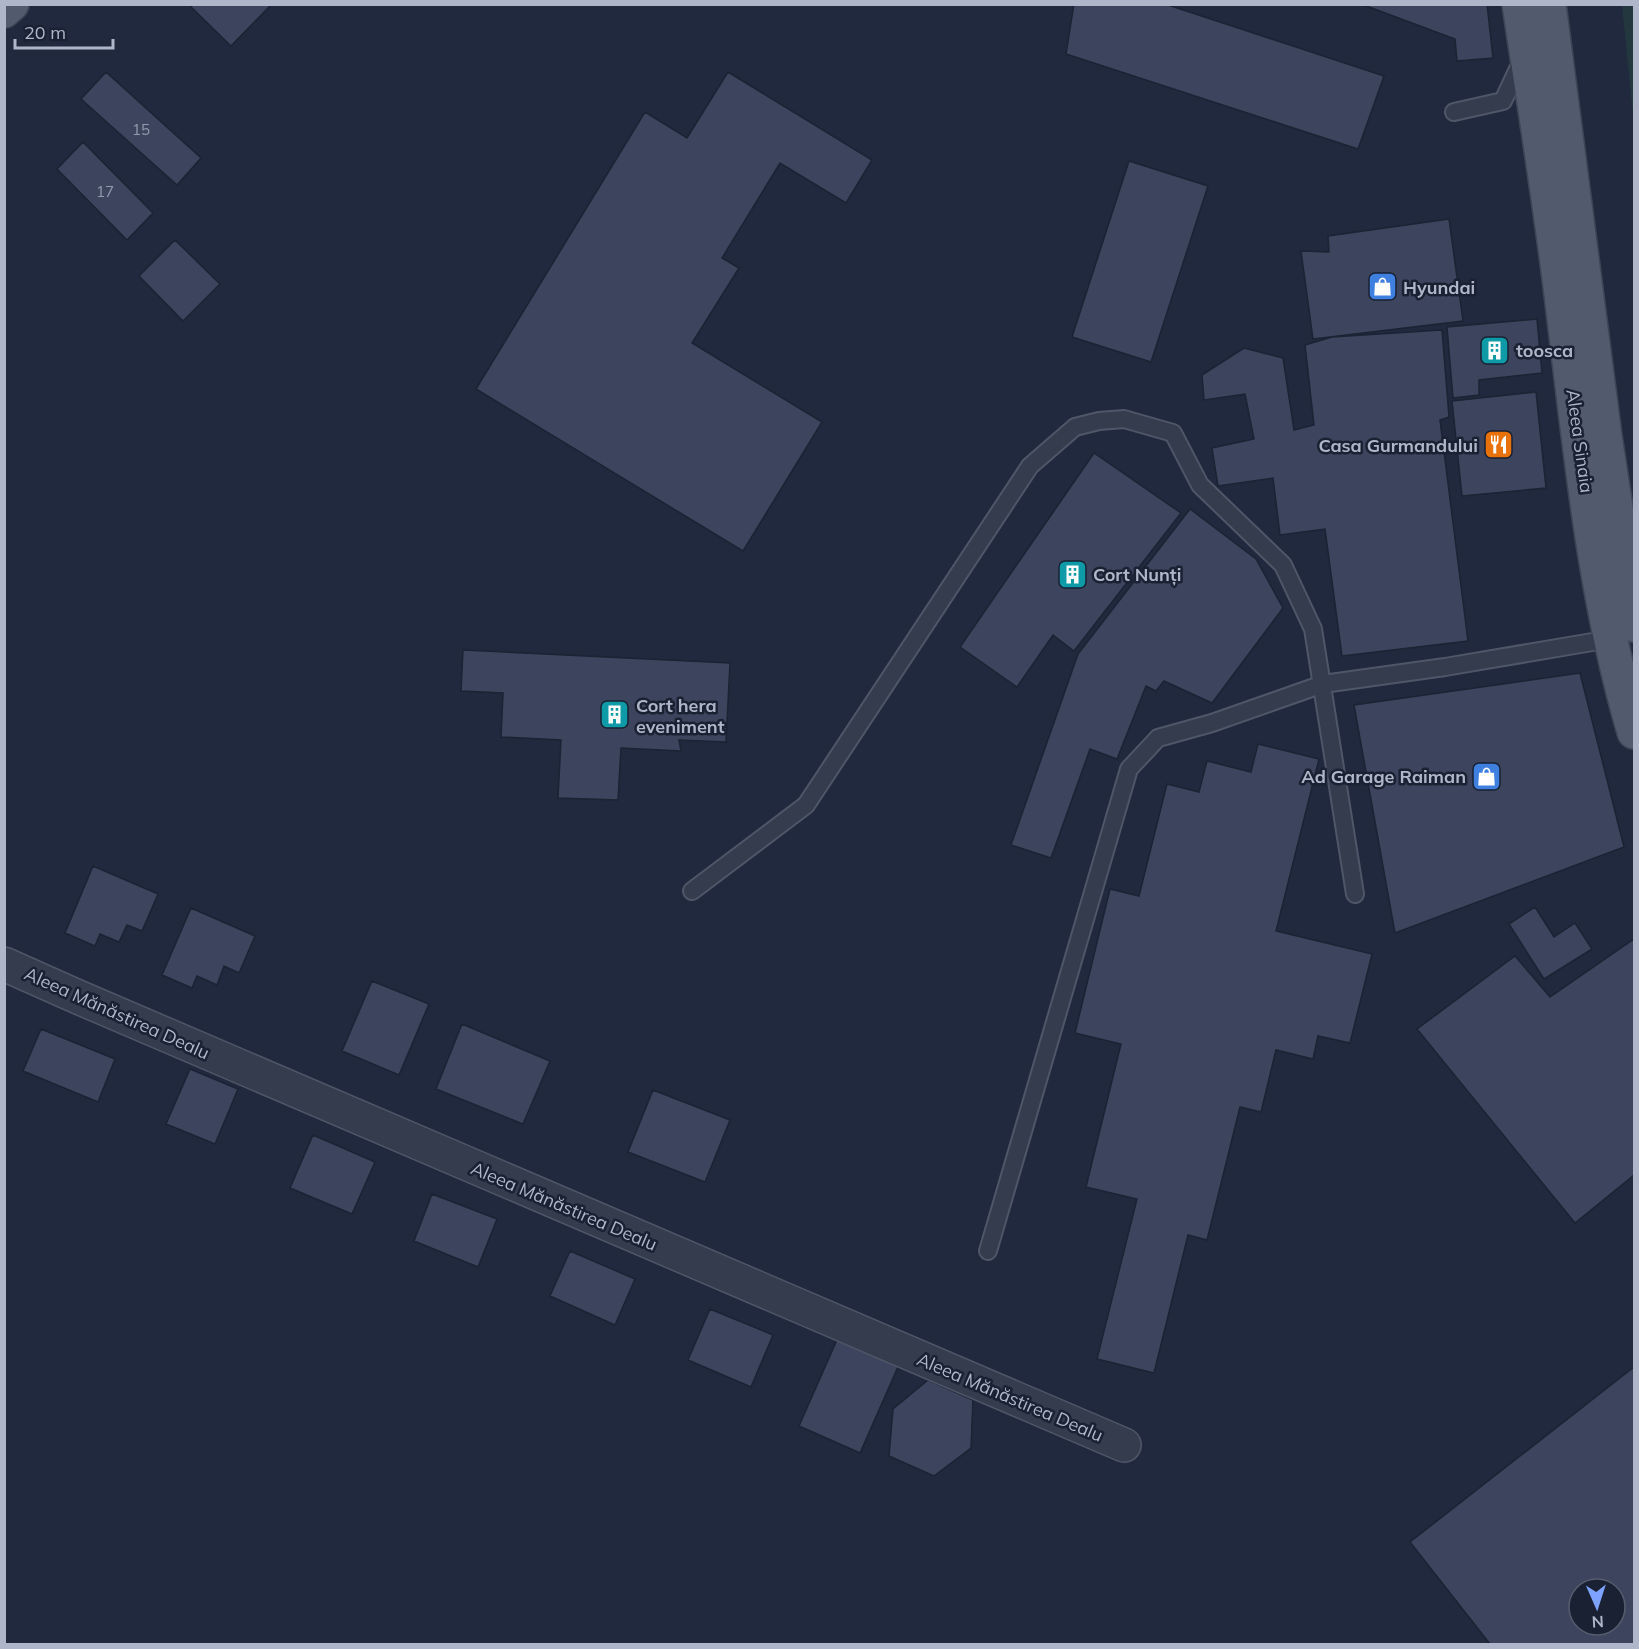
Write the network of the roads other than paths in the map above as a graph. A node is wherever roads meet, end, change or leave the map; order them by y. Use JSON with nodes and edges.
{"nodes":[{"id":1,"x":12,"y":4,"type":"edge"},
{"id":2,"x":1519,"y":4,"type":"edge"},
{"id":3,"x":1549,"y":4,"type":"edge"},
{"id":4,"x":4,"y":11,"type":"edge"},
{"id":5,"x":1518,"y":69,"type":"dead end"},
{"id":6,"x":1454,"y":112,"type":"dead end"},
{"id":7,"x":1622,"y":632,"type":"edge"},
{"id":8,"x":1323,"y":684,"type":"junction"},
{"id":9,"x":1635,"y":732,"type":"edge"},
{"id":10,"x":692,"y":891,"type":"dead end"},
{"id":11,"x":1355,"y":894,"type":"dead end"},
{"id":12,"x":4,"y":964,"type":"edge"},
{"id":13,"x":988,"y":1251,"type":"dead end"},
{"id":14,"x":1124,"y":1445,"type":"dead end"}],
"edges":[{"from":1,"to":4,"type":"main road"},
{"from":2,"to":7,"type":"main road","name":"Aleea Sinaia"},
{"from":3,"to":7,"type":"main road","name":"Aleea Sinaia"},
{"from":5,"to":6,"type":"lane"},
{"from":7,"to":8,"type":"lane"},
{"from":7,"to":9,"type":"main road","name":"Aleea Sinaia"},
{"from":8,"to":10,"type":"lane"},
{"from":8,"to":11,"type":"lane"},
{"from":8,"to":13,"type":"lane"},
{"from":12,"to":14,"type":"street","name":"Aleea Mănăstirea Dealu"}]}
